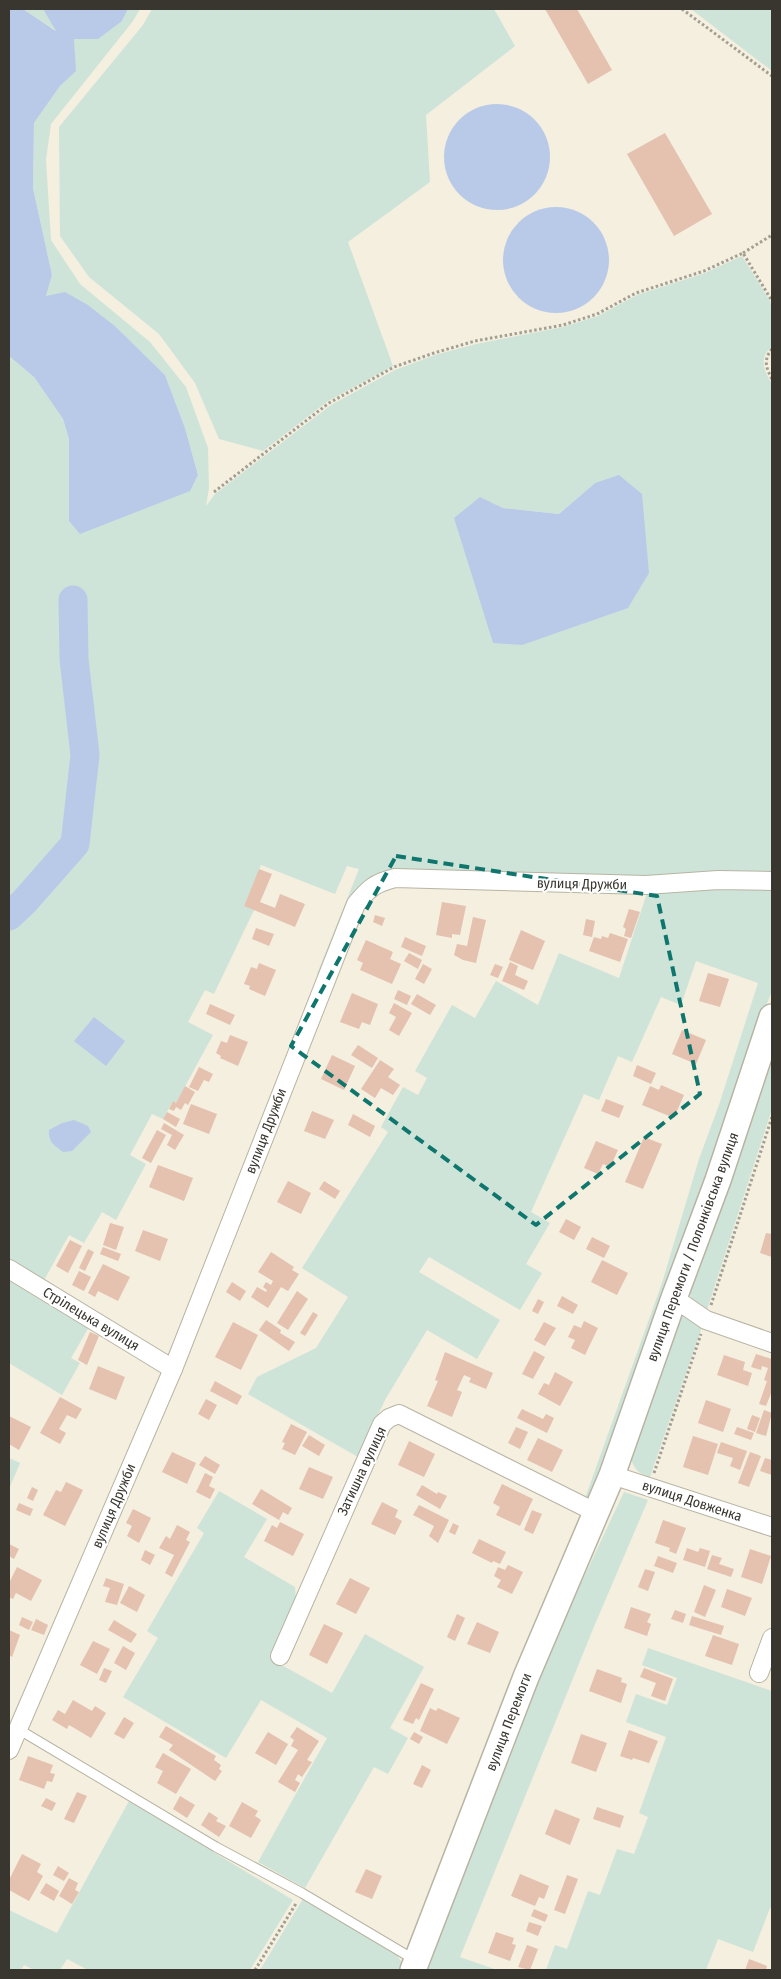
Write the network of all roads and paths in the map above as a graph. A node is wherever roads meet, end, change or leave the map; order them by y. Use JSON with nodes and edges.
{"nodes":[{"id":1,"x":682,"y":9,"type":"edge"},
{"id":2,"x":772,"y":76,"type":"edge"},
{"id":3,"x":772,"y":235,"type":"edge"},
{"id":4,"x":743,"y":253,"type":"junction"},
{"id":5,"x":772,"y":300,"type":"edge"},
{"id":6,"x":772,"y":349,"type":"edge"},
{"id":7,"x":772,"y":379,"type":"edge"},
{"id":8,"x":214,"y":492,"type":"dead end"},
{"id":9,"x":772,"y":880,"type":"edge"},
{"id":10,"x":772,"y":1017,"type":"edge"},
{"id":11,"x":772,"y":1117,"type":"edge"},
{"id":12,"x":9,"y":1269,"type":"edge"},
{"id":13,"x":674,"y":1298,"type":"junction"},
{"id":14,"x":706,"y":1320,"type":"junction"},
{"id":15,"x":772,"y":1343,"type":"edge"},
{"id":16,"x":173,"y":1369,"type":"junction"},
{"id":17,"x":612,"y":1475,"type":"junction"},
{"id":18,"x":649,"y":1488,"type":"junction"},
{"id":19,"x":597,"y":1513,"type":"junction"},
{"id":20,"x":772,"y":1527,"type":"edge"},
{"id":21,"x":772,"y":1638,"type":"edge"},
{"id":22,"x":280,"y":1656,"type":"dead end"},
{"id":23,"x":759,"y":1673,"type":"dead end"},
{"id":24,"x":18,"y":1729,"type":"junction"},
{"id":25,"x":9,"y":1750,"type":"edge"},
{"id":26,"x":302,"y":1893,"type":"junction"},
{"id":27,"x":415,"y":1965,"type":"edge"},
{"id":28,"x":255,"y":1970,"type":"edge"}],
"edges":[{"from":1,"to":2,"type":"path"},
{"from":3,"to":4,"type":"path"},
{"from":4,"to":5,"type":"path"},
{"from":4,"to":8,"type":"path"},
{"from":6,"to":7,"type":"path"},
{"from":9,"to":16,"type":"street","name":"вулиця Дружби"},
{"from":10,"to":13,"type":"main road","name":"вулиця Перемоги / Полонківська вулиця"},
{"from":11,"to":14,"type":"path"},
{"from":12,"to":16,"type":"street","name":"Стрілецька вулиця"},
{"from":13,"to":14,"type":"street"},
{"from":13,"to":17,"type":"main road","name":"вулиця Перемоги / Полонківська вулиця"},
{"from":14,"to":15,"type":"street"},
{"from":14,"to":18,"type":"path"},
{"from":16,"to":24,"type":"street","name":"вулиця Дружби"},
{"from":17,"to":18,"type":"street","name":"вулиця Довженка"},
{"from":17,"to":19,"type":"main road","name":"вулиця Перемоги"},
{"from":18,"to":20,"type":"street","name":"вулиця Довженка"},
{"from":19,"to":22,"type":"street","name":"Затишна вулиця"},
{"from":19,"to":27,"type":"main road","name":"вулиця Перемоги"},
{"from":21,"to":23,"type":"street"},
{"from":24,"to":25,"type":"street","name":"вулиця Дружби"},
{"from":24,"to":26,"type":"lane"},
{"from":26,"to":27,"type":"lane"},
{"from":26,"to":28,"type":"path"}]}
